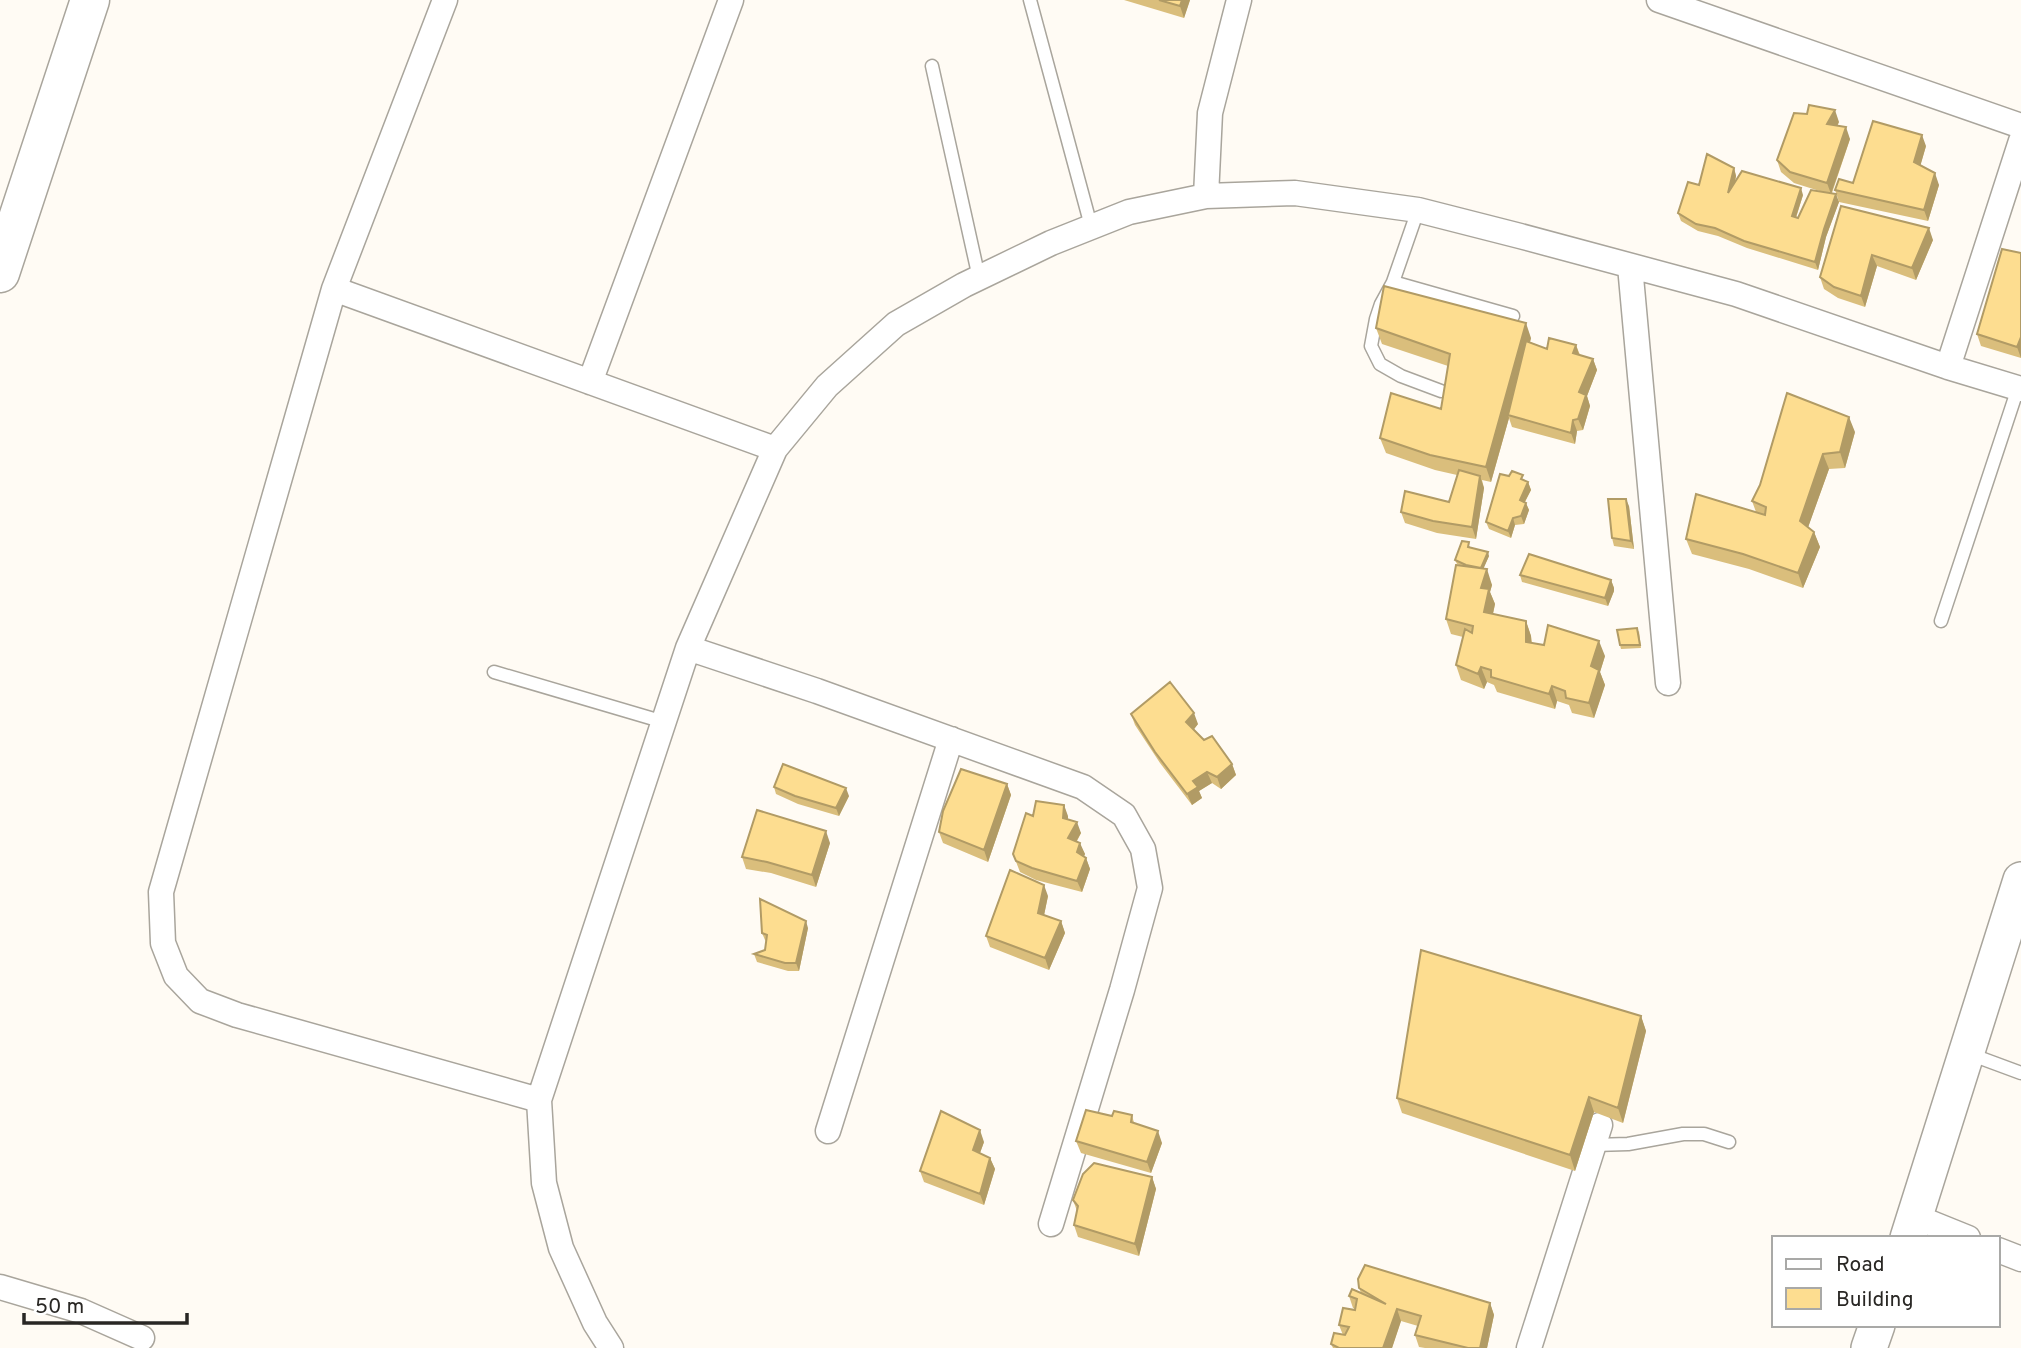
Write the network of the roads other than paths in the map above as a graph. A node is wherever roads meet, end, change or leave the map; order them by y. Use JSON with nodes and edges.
{"nodes":[{"id":1,"x":90,"y":0,"type":"edge"},
{"id":2,"x":445,"y":0,"type":"edge"},
{"id":3,"x":732,"y":0,"type":"edge"},
{"id":4,"x":1030,"y":0,"type":"edge"},
{"id":5,"x":1239,"y":0,"type":"edge"},
{"id":6,"x":1659,"y":0,"type":"edge"},
{"id":7,"x":932,"y":66,"type":"dead end"},
{"id":8,"x":2021,"y":125,"type":"edge"},
{"id":9,"x":2021,"y":141,"type":"edge"},
{"id":10,"x":1206,"y":196,"type":"junction"},
{"id":11,"x":1418,"y":210,"type":"junction"},
{"id":12,"x":1091,"y":226,"type":"junction"},
{"id":13,"x":1630,"y":266,"type":"junction"},
{"id":14,"x":0,"y":273,"type":"edge"},
{"id":15,"x":979,"y":278,"type":"junction"},
{"id":16,"x":1393,"y":282,"type":"junction"},
{"id":17,"x":334,"y":289,"type":"junction"},
{"id":18,"x":1513,"y":316,"type":"edge"},
{"id":19,"x":1948,"y":366,"type":"junction"},
{"id":20,"x":590,"y":382,"type":"junction"},
{"id":21,"x":2020,"y":388,"type":"edge"},
{"id":22,"x":1441,"y":391,"type":"edge"},
{"id":23,"x":775,"y":449,"type":"junction"},
{"id":24,"x":1941,"y":621,"type":"dead end"},
{"id":25,"x":688,"y":648,"type":"junction"},
{"id":26,"x":494,"y":672,"type":"dead end"},
{"id":27,"x":1668,"y":683,"type":"dead end"},
{"id":28,"x":664,"y":722,"type":"junction"},
{"id":29,"x":951,"y":739,"type":"junction"},
{"id":30,"x":2021,"y":880,"type":"edge"},
{"id":31,"x":1967,"y":1053,"type":"junction"},
{"id":32,"x":2021,"y":1073,"type":"edge"},
{"id":33,"x":539,"y":1100,"type":"junction"},
{"id":34,"x":828,"y":1131,"type":"dead end"},
{"id":35,"x":1597,"y":1135,"type":"joint"},
{"id":36,"x":1729,"y":1142,"type":"dead end"},
{"id":37,"x":1052,"y":1224,"type":"dead end"},
{"id":38,"x":1912,"y":1227,"type":"edge"},
{"id":39,"x":1958,"y":1236,"type":"edge"},
{"id":40,"x":2000,"y":1251,"type":"edge"},
{"id":41,"x":2021,"y":1259,"type":"edge"},
{"id":42,"x":0,"y":1287,"type":"edge"},
{"id":43,"x":1876,"y":1327,"type":"edge"},
{"id":44,"x":142,"y":1338,"type":"dead end"},
{"id":45,"x":611,"y":1348,"type":"edge"},
{"id":46,"x":1529,"y":1348,"type":"edge"},
{"id":47,"x":1869,"y":1348,"type":"edge"}],
"edges":[{"from":1,"to":14,"type":"main road"},
{"from":2,"to":17,"type":"street"},
{"from":3,"to":20,"type":"street"},
{"from":4,"to":12,"type":"lane"},
{"from":5,"to":10,"type":"street"},
{"from":6,"to":8,"type":"street"},
{"from":7,"to":15,"type":"lane"},
{"from":9,"to":19,"type":"street"},
{"from":10,"to":11,"type":"street"},
{"from":10,"to":12,"type":"street"},
{"from":11,"to":13,"type":"street"},
{"from":11,"to":16,"type":"lane"},
{"from":12,"to":15,"type":"street"},
{"from":13,"to":19,"type":"street"},
{"from":13,"to":27,"type":"street"},
{"from":15,"to":23,"type":"street"},
{"from":16,"to":18,"type":"lane"},
{"from":16,"to":22,"type":"lane"},
{"from":17,"to":20,"type":"street"},
{"from":17,"to":33,"type":"street"},
{"from":19,"to":21,"type":"street"},
{"from":20,"to":23,"type":"street"},
{"from":21,"to":24,"type":"lane"},
{"from":23,"to":25,"type":"street"},
{"from":25,"to":28,"type":"street"},
{"from":25,"to":29,"type":"street"},
{"from":26,"to":28,"type":"lane"},
{"from":28,"to":33,"type":"street"},
{"from":29,"to":34,"type":"street"},
{"from":29,"to":37,"type":"street"},
{"from":30,"to":31,"type":"street"},
{"from":31,"to":32,"type":"lane"},
{"from":31,"to":38,"type":"street"},
{"from":33,"to":45,"type":"street"},
{"from":35,"to":36,"type":"lane"},
{"from":35,"to":46,"type":"street"},
{"from":38,"to":39,"type":"street"},
{"from":40,"to":41,"type":"street"},
{"from":42,"to":44,"type":"street"},
{"from":43,"to":47,"type":"street"}]}
